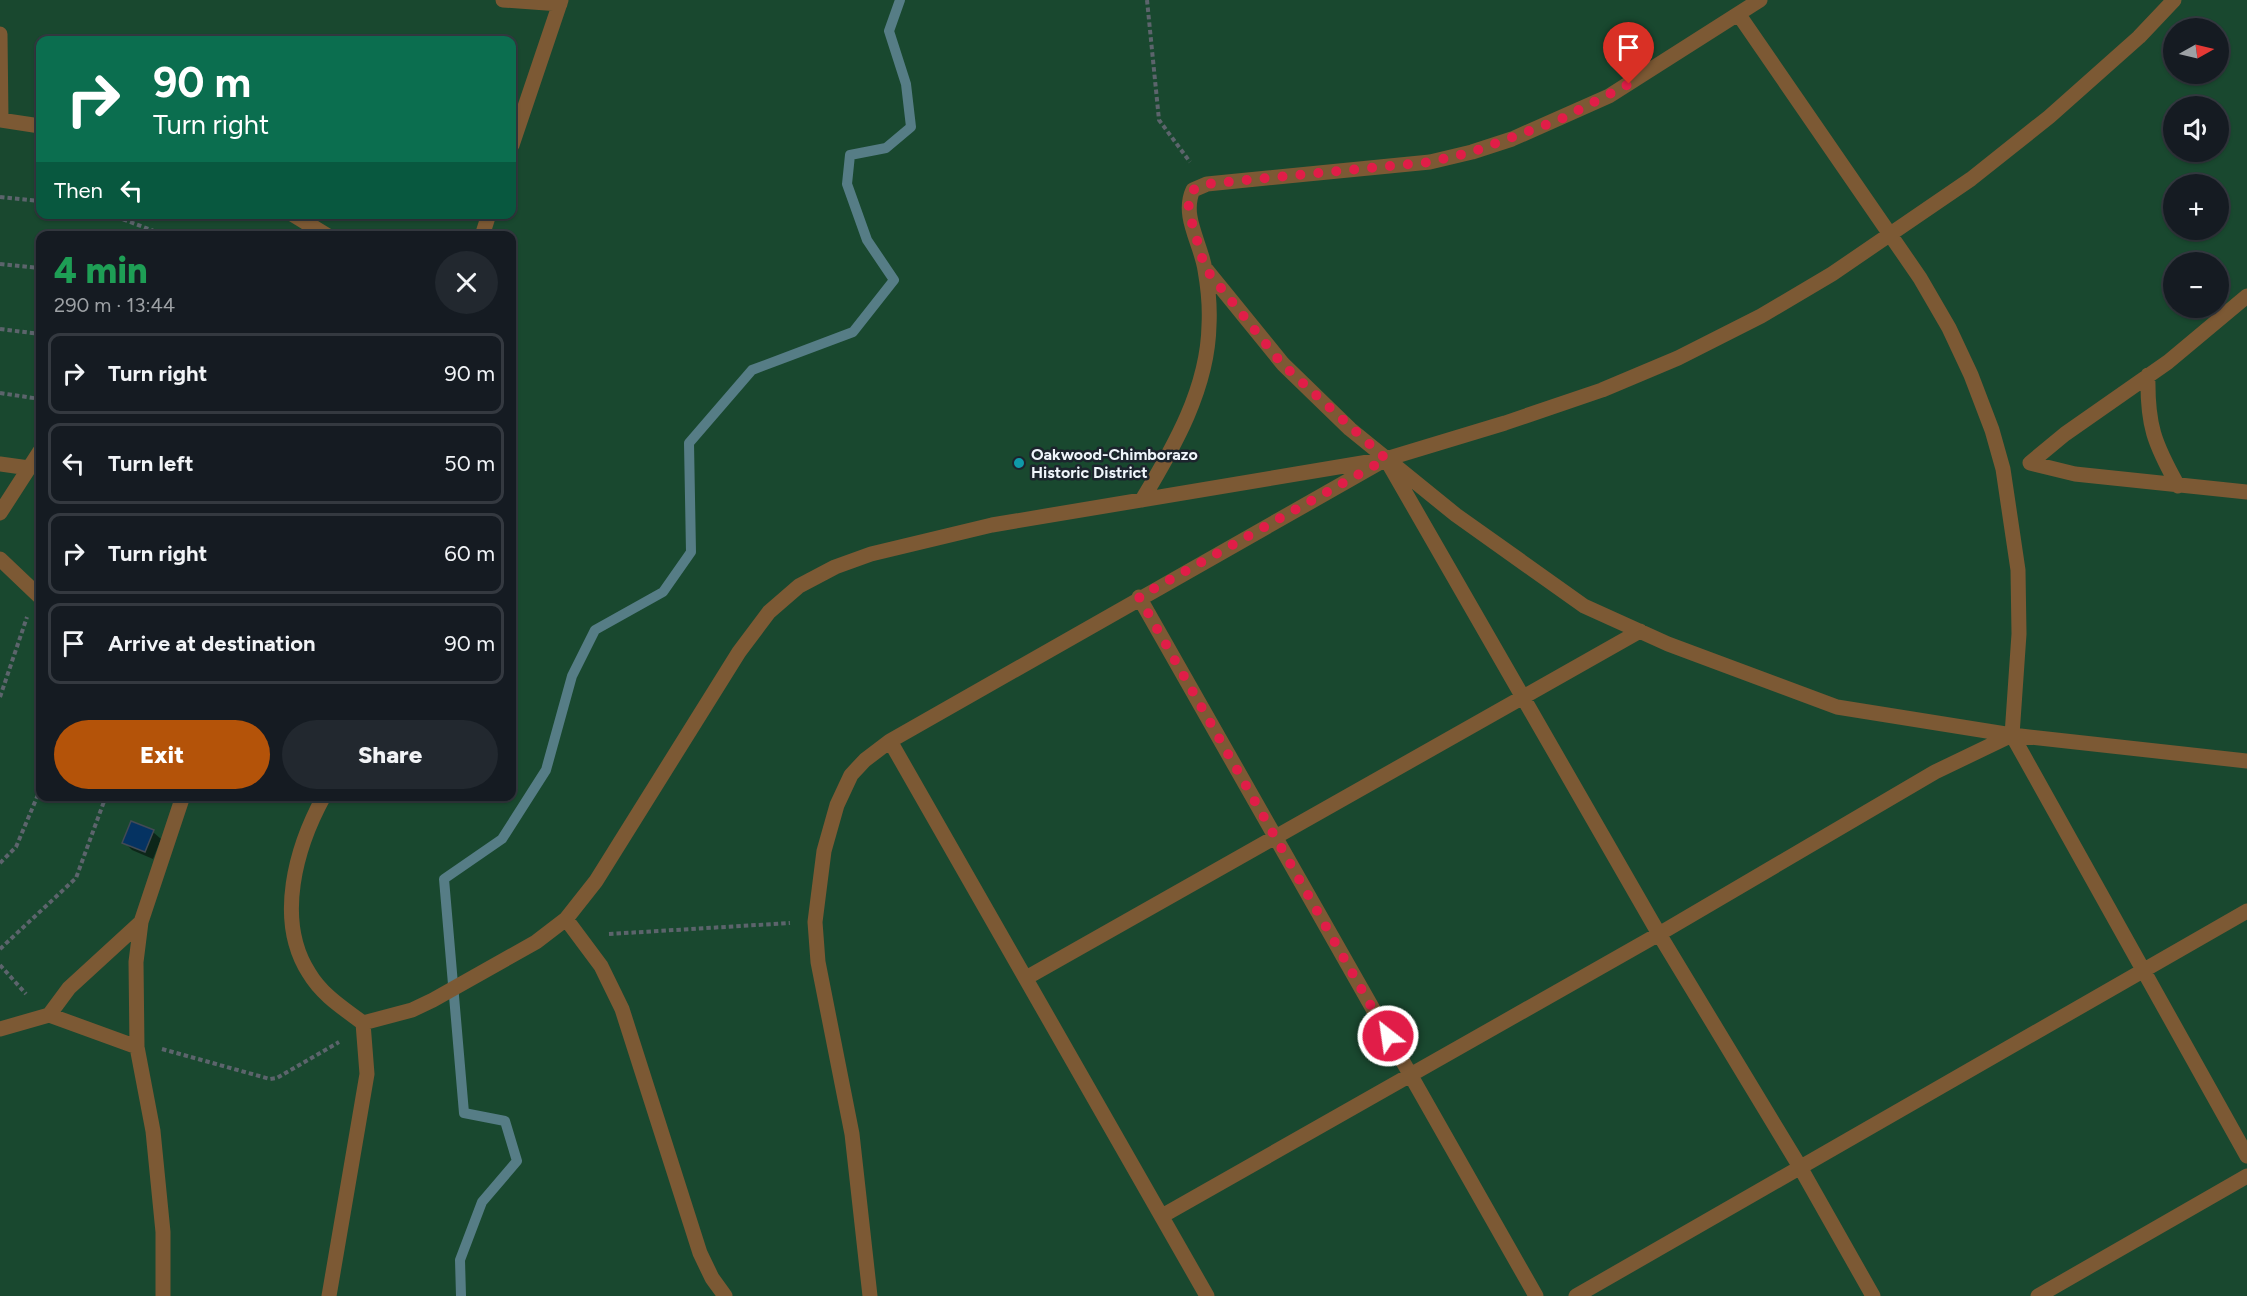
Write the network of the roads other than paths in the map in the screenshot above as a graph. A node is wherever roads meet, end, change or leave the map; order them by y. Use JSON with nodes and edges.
{"nodes":[{"id":1,"x":503,"y":0,"type":"edge"},
{"id":2,"x":1760,"y":0,"type":"edge"},
{"id":3,"x":2174,"y":0,"type":"edge"},
{"id":4,"x":560,"y":2,"type":"edge"},
{"id":5,"x":1739,"y":15,"type":"junction"},
{"id":6,"x":0,"y":34,"type":"edge"},
{"id":7,"x":1,"y":120,"type":"edge"},
{"id":8,"x":36,"y":125,"type":"edge"},
{"id":9,"x":516,"y":133,"type":"edge"},
{"id":10,"x":299,"y":219,"type":"edge"},
{"id":11,"x":317,"y":231,"type":"edge"},
{"id":12,"x":1891,"y":233,"type":"junction"},
{"id":13,"x":1205,"y":268,"type":"junction"},
{"id":14,"x":2247,"y":296,"type":"edge"},
{"id":15,"x":2148,"y":375,"type":"junction"},
{"id":16,"x":36,"y":457,"type":"edge"},
{"id":17,"x":1386,"y":459,"type":"junction"},
{"id":18,"x":2030,"y":464,"type":"junction"},
{"id":19,"x":0,"y":465,"type":"edge"},
{"id":20,"x":29,"y":468,"type":"junction"},
{"id":21,"x":2003,"y":469,"type":"junction"},
{"id":22,"x":2178,"y":486,"type":"junction"},
{"id":23,"x":2247,"y":492,"type":"edge"},
{"id":24,"x":1142,"y":500,"type":"junction"},
{"id":25,"x":0,"y":513,"type":"edge"},
{"id":26,"x":0,"y":559,"type":"edge"},
{"id":27,"x":36,"y":593,"type":"edge"},
{"id":28,"x":1139,"y":597,"type":"junction"},
{"id":29,"x":1640,"y":631,"type":"junction"},
{"id":30,"x":1525,"y":697,"type":"junction"},
{"id":31,"x":2012,"y":735,"type":"junction"},
{"id":32,"x":890,"y":741,"type":"junction"},
{"id":33,"x":2247,"y":760,"type":"edge"},
{"id":34,"x":181,"y":801,"type":"edge"},
{"id":35,"x":322,"y":801,"type":"edge"},
{"id":36,"x":1274,"y":836,"type":"junction"},
{"id":37,"x":2247,"y":911,"type":"edge"},
{"id":38,"x":566,"y":919,"type":"junction"},
{"id":39,"x":141,"y":922,"type":"junction"},
{"id":40,"x":1659,"y":934,"type":"junction"},
{"id":41,"x":2142,"y":970,"type":"junction"},
{"id":42,"x":1026,"y":978,"type":"junction"},
{"id":43,"x":49,"y":1015,"type":"junction"},
{"id":44,"x":363,"y":1023,"type":"junction"},
{"id":45,"x":0,"y":1029,"type":"edge"},
{"id":46,"x":144,"y":1046,"type":"junction"},
{"id":47,"x":1411,"y":1076,"type":"junction"},
{"id":48,"x":2247,"y":1156,"type":"edge"},
{"id":49,"x":1800,"y":1167,"type":"junction"},
{"id":50,"x":2247,"y":1176,"type":"edge"},
{"id":51,"x":1162,"y":1216,"type":"junction"},
{"id":52,"x":163,"y":1296,"type":"edge"},
{"id":53,"x":329,"y":1296,"type":"edge"},
{"id":54,"x":725,"y":1296,"type":"edge"},
{"id":55,"x":870,"y":1296,"type":"edge"},
{"id":56,"x":1207,"y":1296,"type":"edge"},
{"id":57,"x":1536,"y":1296,"type":"edge"},
{"id":58,"x":1576,"y":1296,"type":"edge"},
{"id":59,"x":1873,"y":1296,"type":"edge"},
{"id":60,"x":2038,"y":1296,"type":"edge"}],
"edges":[{"from":1,"to":4,"type":"lane"},
{"from":2,"to":5,"type":"lane"},
{"from":3,"to":12,"type":"lane"},
{"from":4,"to":9,"type":"lane"},
{"from":5,"to":12,"type":"lane"},
{"from":5,"to":13,"type":"lane"},
{"from":6,"to":7,"type":"lane"},
{"from":7,"to":8,"type":"lane"},
{"from":10,"to":11,"type":"lane"},
{"from":12,"to":17,"type":"lane"},
{"from":12,"to":21,"type":"lane"},
{"from":13,"to":17,"type":"lane"},
{"from":13,"to":24,"type":"lane"},
{"from":14,"to":15,"type":"lane"},
{"from":15,"to":18,"type":"lane"},
{"from":15,"to":22,"type":"lane"},
{"from":16,"to":20,"type":"lane"},
{"from":17,"to":24,"type":"lane"},
{"from":17,"to":28,"type":"lane"},
{"from":17,"to":29,"type":"lane"},
{"from":17,"to":30,"type":"lane"},
{"from":18,"to":21,"type":"lane"},
{"from":18,"to":22,"type":"lane"},
{"from":19,"to":20,"type":"lane"},
{"from":20,"to":25,"type":"lane"},
{"from":21,"to":31,"type":"lane"},
{"from":22,"to":23,"type":"lane"},
{"from":24,"to":38,"type":"lane"},
{"from":26,"to":27,"type":"lane"},
{"from":28,"to":32,"type":"lane"},
{"from":28,"to":36,"type":"lane"},
{"from":29,"to":30,"type":"lane"},
{"from":29,"to":31,"type":"lane"},
{"from":30,"to":36,"type":"lane"},
{"from":30,"to":40,"type":"lane"},
{"from":31,"to":33,"type":"lane"},
{"from":31,"to":40,"type":"lane"},
{"from":31,"to":41,"type":"lane"},
{"from":32,"to":42,"type":"lane"},
{"from":32,"to":55,"type":"lane"},
{"from":34,"to":39,"type":"lane"},
{"from":35,"to":44,"type":"lane"},
{"from":36,"to":42,"type":"lane"},
{"from":36,"to":47,"type":"lane"},
{"from":37,"to":41,"type":"lane"},
{"from":38,"to":44,"type":"lane"},
{"from":38,"to":54,"type":"lane"},
{"from":39,"to":43,"type":"lane"},
{"from":39,"to":46,"type":"lane"},
{"from":40,"to":47,"type":"lane"},
{"from":40,"to":49,"type":"lane"},
{"from":41,"to":48,"type":"lane"},
{"from":41,"to":49,"type":"lane"},
{"from":42,"to":51,"type":"lane"},
{"from":43,"to":45,"type":"lane"},
{"from":43,"to":46,"type":"lane"},
{"from":44,"to":53,"type":"lane"},
{"from":46,"to":52,"type":"lane"},
{"from":47,"to":51,"type":"lane"},
{"from":47,"to":57,"type":"lane"},
{"from":49,"to":58,"type":"lane"},
{"from":49,"to":59,"type":"lane"},
{"from":50,"to":60,"type":"lane"},
{"from":51,"to":56,"type":"lane"}]}
